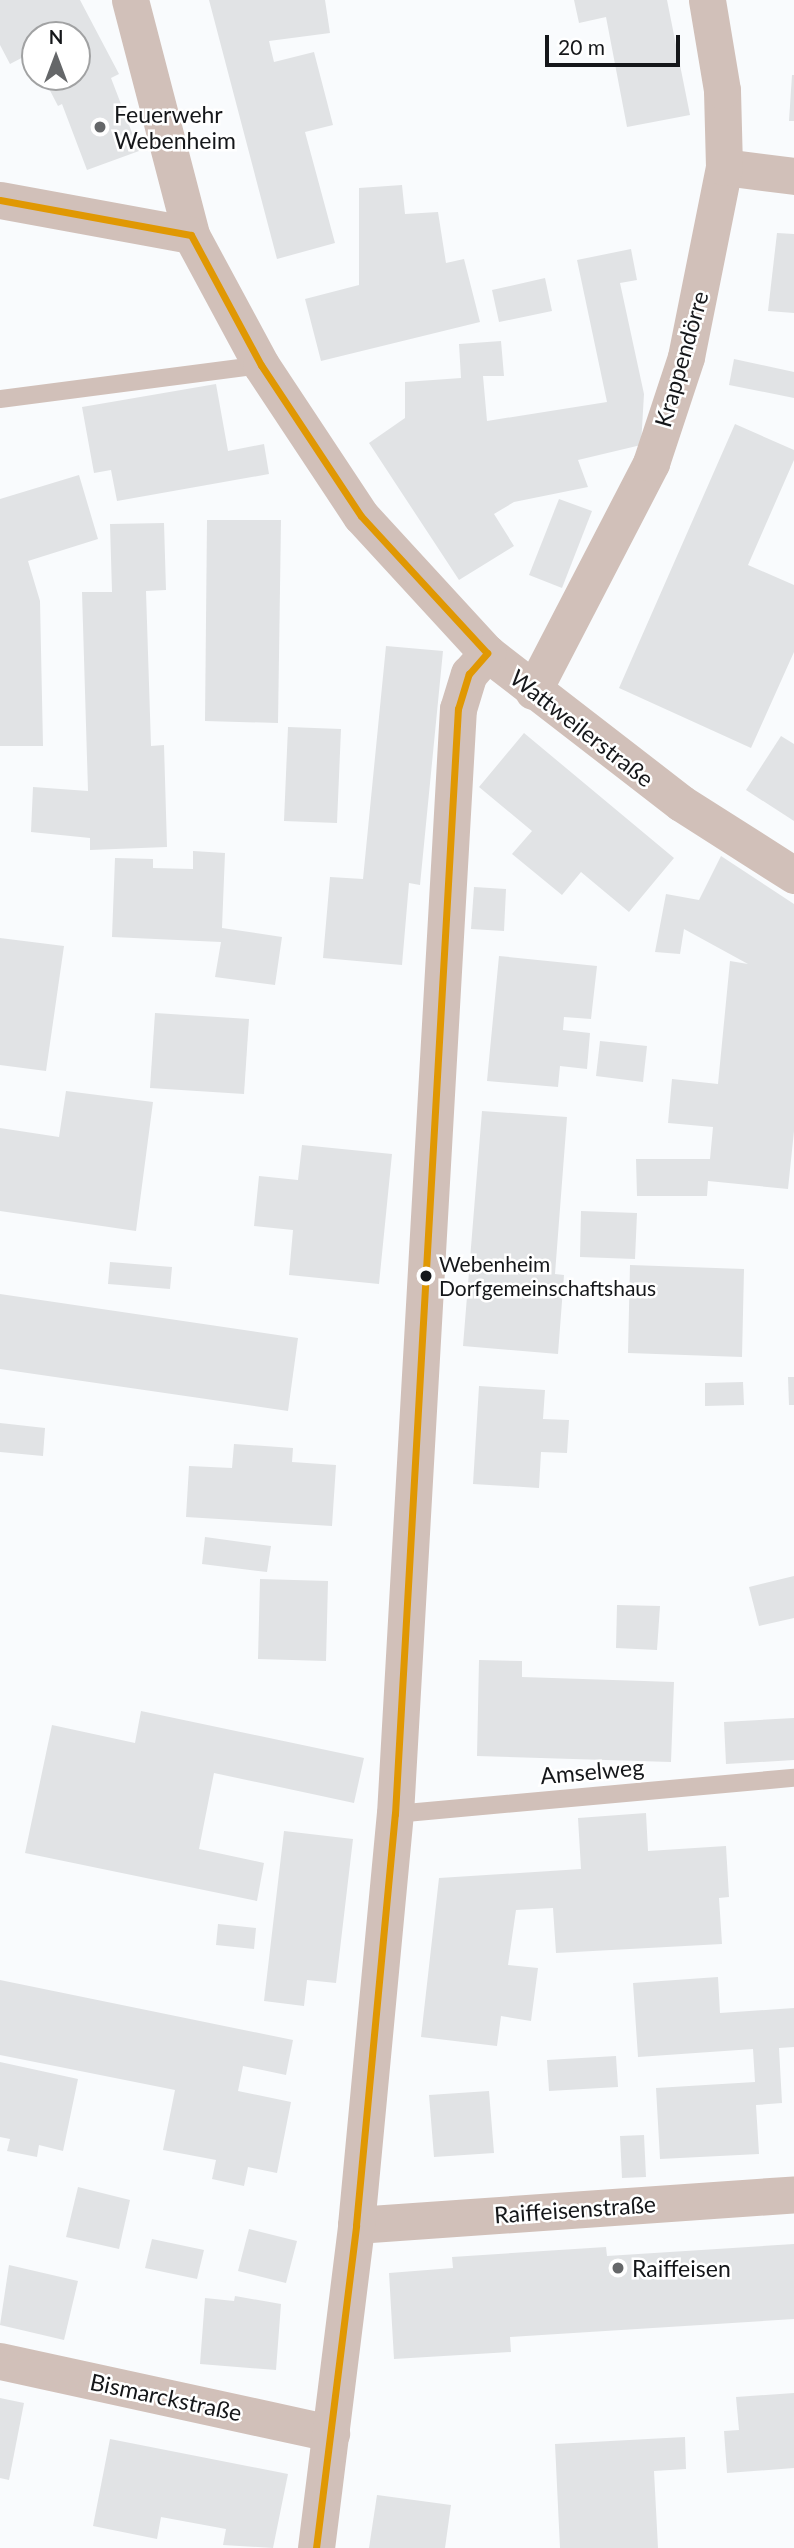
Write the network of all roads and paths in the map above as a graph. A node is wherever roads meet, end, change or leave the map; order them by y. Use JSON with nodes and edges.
{"nodes":[{"id":1,"x":130,"y":0,"type":"edge"},
{"id":2,"x":707,"y":0,"type":"edge"},
{"id":3,"x":724,"y":167,"type":"junction"},
{"id":4,"x":794,"y":176,"type":"edge"},
{"id":5,"x":0,"y":200,"type":"edge"},
{"id":6,"x":191,"y":235,"type":"junction"},
{"id":7,"x":261,"y":365,"type":"junction"},
{"id":8,"x":0,"y":399,"type":"edge"},
{"id":9,"x":487,"y":653,"type":"junction"},
{"id":10,"x":533,"y":691,"type":"junction"},
{"id":11,"x":794,"y":875,"type":"edge"},
{"id":12,"x":794,"y":1778,"type":"edge"},
{"id":13,"x":395,"y":1814,"type":"junction"},
{"id":14,"x":794,"y":2194,"type":"edge"},
{"id":15,"x":356,"y":2225,"type":"junction"},
{"id":16,"x":0,"y":2361,"type":"edge"},
{"id":17,"x":331,"y":2433,"type":"junction"},
{"id":18,"x":316,"y":2548,"type":"edge"}],
"edges":[{"from":1,"to":6,"type":"street","name":"Wattweilerstraße"},
{"from":2,"to":3,"type":"street","name":"Krappendörre"},
{"from":3,"to":4,"type":"street"},
{"from":3,"to":10,"type":"street","name":"Krappendörre"},
{"from":5,"to":6,"type":"street"},
{"from":6,"to":7,"type":"street","name":"Wattweilerstraße"},
{"from":7,"to":8,"type":"lane"},
{"from":7,"to":9,"type":"street","name":"Wattweilerstraße"},
{"from":9,"to":10,"type":"street","name":"Wattweilerstraße"},
{"from":9,"to":13,"type":"street"},
{"from":10,"to":11,"type":"street","name":"Wattweilerstraße"},
{"from":12,"to":13,"type":"lane","name":"Amselweg"},
{"from":13,"to":15,"type":"street"},
{"from":14,"to":15,"type":"street","name":"Raiffeisenstraße"},
{"from":15,"to":17,"type":"street"},
{"from":16,"to":17,"type":"street","name":"Bismarckstraße"},
{"from":17,"to":18,"type":"street"}]}
